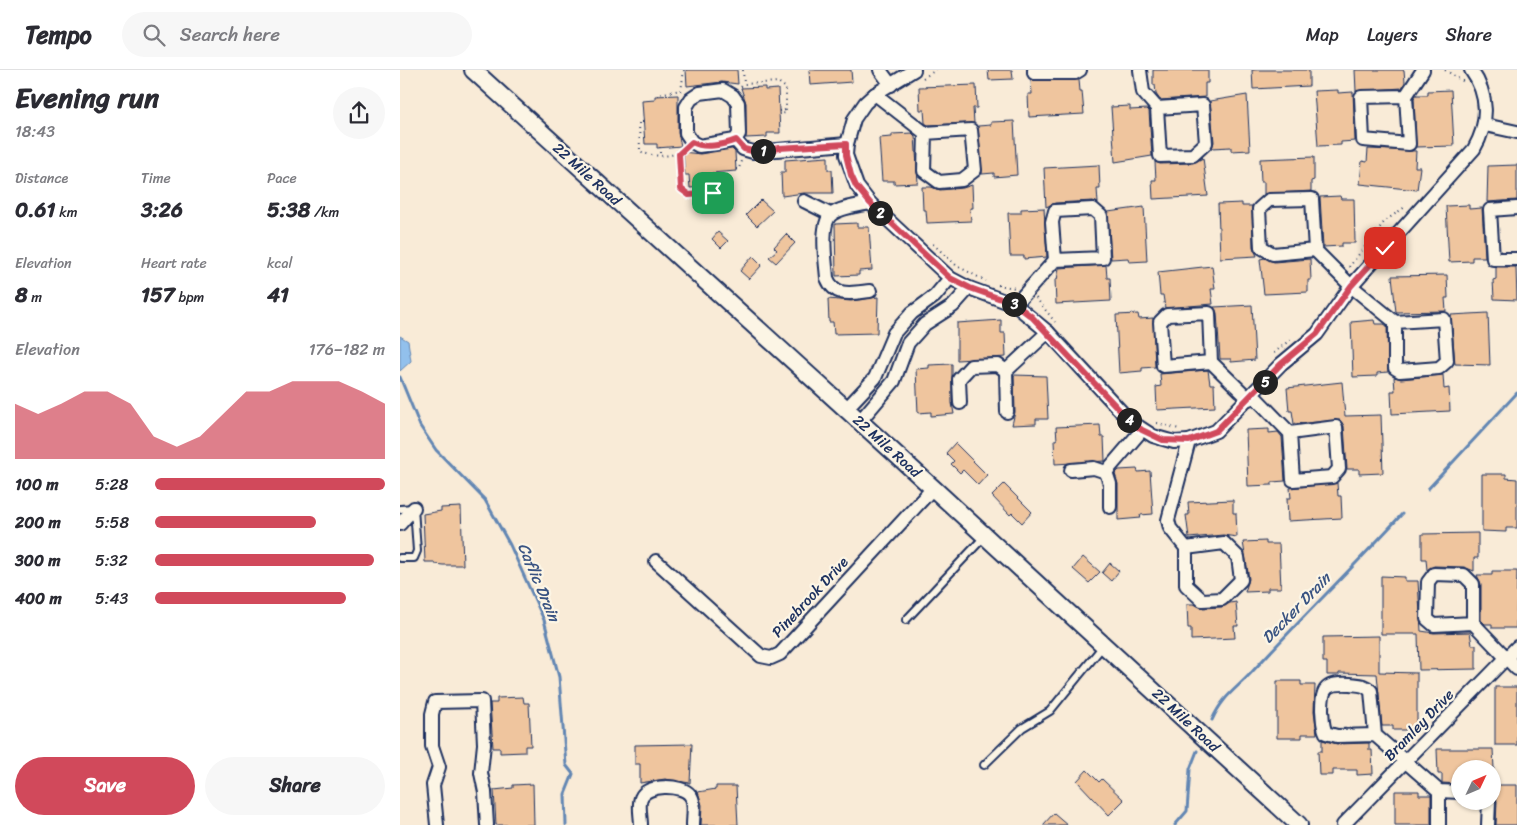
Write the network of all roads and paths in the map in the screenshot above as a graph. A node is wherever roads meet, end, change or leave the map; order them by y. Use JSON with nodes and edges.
{"nodes":[{"id":1,"x":473,"y":70,"type":"edge"},
{"id":2,"x":684,"y":70,"type":"edge"},
{"id":3,"x":743,"y":70,"type":"edge"},
{"id":4,"x":880,"y":70,"type":"edge"},
{"id":5,"x":936,"y":70,"type":"edge"},
{"id":6,"x":1034,"y":70,"type":"edge"},
{"id":7,"x":1080,"y":70,"type":"edge"},
{"id":8,"x":1140,"y":70,"type":"edge"},
{"id":9,"x":1423,"y":70,"type":"edge"},
{"id":10,"x":1445,"y":70,"type":"edge"},
{"id":11,"x":1471,"y":70,"type":"edge"},
{"id":12,"x":917,"y":75,"type":"edge"},
{"id":13,"x":744,"y":84,"type":"junction"},
{"id":14,"x":891,"y":85,"type":"junction"},
{"id":15,"x":1466,"y":86,"type":"dead end"},
{"id":16,"x":876,"y":94,"type":"junction"},
{"id":17,"x":686,"y":95,"type":"junction"},
{"id":18,"x":658,"y":96,"type":"dead end"},
{"id":19,"x":733,"y":96,"type":"junction"},
{"id":20,"x":1406,"y":96,"type":"junction"},
{"id":21,"x":1158,"y":108,"type":"junction"},
{"id":22,"x":779,"y":112,"type":"dead end"},
{"id":23,"x":643,"y":124,"type":"dead end"},
{"id":24,"x":1485,"y":125,"type":"junction"},
{"id":25,"x":1517,"y":132,"type":"edge"},
{"id":26,"x":924,"y":133,"type":"junction"},
{"id":27,"x":736,"y":140,"type":"junction"},
{"id":28,"x":692,"y":142,"type":"junction"},
{"id":29,"x":846,"y":144,"type":"junction"},
{"id":30,"x":660,"y":148,"type":"dead end"},
{"id":31,"x":679,"y":154,"type":"junction"},
{"id":32,"x":660,"y":155,"type":"junction"},
{"id":33,"x":716,"y":173,"type":"dead end"},
{"id":34,"x":713,"y":186,"type":"dead end"},
{"id":35,"x":713,"y":193,"type":"junction"},
{"id":36,"x":804,"y":201,"type":"dead end"},
{"id":37,"x":870,"y":203,"type":"junction"},
{"id":38,"x":1408,"y":205,"type":"dead end"},
{"id":39,"x":1517,"y":208,"type":"edge"},
{"id":40,"x":830,"y":214,"type":"junction"},
{"id":41,"x":930,"y":243,"type":"dead end"},
{"id":42,"x":1315,"y":250,"type":"junction"},
{"id":43,"x":1517,"y":259,"type":"edge"},
{"id":44,"x":1055,"y":260,"type":"junction"},
{"id":45,"x":950,"y":278,"type":"junction"},
{"id":46,"x":987,"y":281,"type":"dead end"},
{"id":47,"x":1346,"y":282,"type":"junction"},
{"id":48,"x":994,"y":284,"type":"dead end"},
{"id":49,"x":970,"y":288,"type":"junction"},
{"id":50,"x":870,"y":291,"type":"dead end"},
{"id":51,"x":1028,"y":291,"type":"junction"},
{"id":52,"x":1015,"y":304,"type":"junction"},
{"id":53,"x":1395,"y":322,"type":"junction"},
{"id":54,"x":1053,"y":330,"type":"junction"},
{"id":55,"x":894,"y":333,"type":"junction"},
{"id":56,"x":1296,"y":335,"type":"dead end"},
{"id":57,"x":908,"y":343,"type":"junction"},
{"id":58,"x":1269,"y":359,"type":"dead end"},
{"id":59,"x":1211,"y":362,"type":"junction"},
{"id":60,"x":1006,"y":371,"type":"junction"},
{"id":61,"x":1251,"y":397,"type":"junction"},
{"id":62,"x":960,"y":403,"type":"dead end"},
{"id":63,"x":846,"y":409,"type":"junction"},
{"id":64,"x":1007,"y":412,"type":"dead end"},
{"id":65,"x":860,"y":422,"type":"junction"},
{"id":66,"x":1154,"y":422,"type":"dead end"},
{"id":67,"x":1180,"y":429,"type":"dead end"},
{"id":68,"x":1142,"y":430,"type":"junction"},
{"id":69,"x":1290,"y":432,"type":"junction"},
{"id":70,"x":1189,"y":441,"type":"junction"},
{"id":71,"x":1071,"y":470,"type":"dead end"},
{"id":72,"x":1106,"y":472,"type":"junction"},
{"id":73,"x":933,"y":488,"type":"junction"},
{"id":74,"x":1110,"y":507,"type":"dead end"},
{"id":75,"x":400,"y":508,"type":"edge"},
{"id":76,"x":414,"y":508,"type":"junction"},
{"id":77,"x":400,"y":524,"type":"edge"},
{"id":78,"x":985,"y":536,"type":"junction"},
{"id":79,"x":1186,"y":548,"type":"junction"},
{"id":80,"x":400,"y":558,"type":"edge"},
{"id":81,"x":656,"y":561,"type":"dead end"},
{"id":82,"x":906,"y":620,"type":"dead end"},
{"id":83,"x":1473,"y":623,"type":"junction"},
{"id":84,"x":1104,"y":645,"type":"junction"},
{"id":85,"x":1517,"y":647,"type":"edge"},
{"id":86,"x":1505,"y":658,"type":"junction"},
{"id":87,"x":1517,"y":669,"type":"edge"},
{"id":88,"x":1375,"y":735,"type":"junction"},
{"id":89,"x":1406,"y":763,"type":"junction"},
{"id":90,"x":984,"y":765,"type":"dead end"},
{"id":91,"x":1439,"y":791,"type":"junction"},
{"id":92,"x":1451,"y":792,"type":"edge"},
{"id":93,"x":1489,"y":810,"type":"edge"},
{"id":94,"x":437,"y":825,"type":"edge"},
{"id":95,"x":487,"y":825,"type":"edge"},
{"id":96,"x":641,"y":825,"type":"edge"},
{"id":97,"x":693,"y":825,"type":"edge"},
{"id":98,"x":1299,"y":825,"type":"edge"},
{"id":99,"x":1343,"y":825,"type":"edge"},
{"id":100,"x":1439,"y":825,"type":"edge"},
{"id":101,"x":1488,"y":825,"type":"edge"}],
"edges":[{"from":1,"to":63,"type":"street","name":"22 Mile Road"},
{"from":2,"to":17,"type":"path"},
{"from":3,"to":13,"type":"path"},
{"from":4,"to":14,"type":"street"},
{"from":5,"to":12,"type":"path"},
{"from":6,"to":7,"type":"street"},
{"from":8,"to":21,"type":"street"},
{"from":9,"to":20,"type":"street"},
{"from":10,"to":15,"type":"path"},
{"from":11,"to":24,"type":"street"},
{"from":12,"to":14,"type":"street"},
{"from":13,"to":19,"type":"path"},
{"from":13,"to":22,"type":"path"},
{"from":14,"to":16,"type":"street"},
{"from":16,"to":26,"type":"street"},
{"from":16,"to":29,"type":"street"},
{"from":17,"to":18,"type":"path"},
{"from":17,"to":19,"type":"street"},
{"from":17,"to":28,"type":"street"},
{"from":19,"to":27,"type":"street"},
{"from":20,"to":20,"type":"street"},
{"from":21,"to":21,"type":"street"},
{"from":23,"to":32,"type":"path"},
{"from":24,"to":25,"type":"street"},
{"from":24,"to":47,"type":"street"},
{"from":26,"to":26,"type":"street"},
{"from":27,"to":28,"type":"street"},
{"from":27,"to":29,"type":"street"},
{"from":28,"to":31,"type":"path"},
{"from":29,"to":37,"type":"street"},
{"from":30,"to":32,"type":"path"},
{"from":31,"to":32,"type":"path"},
{"from":31,"to":35,"type":"path"},
{"from":33,"to":35,"type":"path"},
{"from":34,"to":35,"type":"path"},
{"from":36,"to":40,"type":"street"},
{"from":37,"to":40,"type":"street"},
{"from":37,"to":45,"type":"street"},
{"from":38,"to":47,"type":"path"},
{"from":39,"to":43,"type":"street"},
{"from":40,"to":50,"type":"street"},
{"from":41,"to":46,"type":"path"},
{"from":42,"to":42,"type":"street"},
{"from":42,"to":47,"type":"street"},
{"from":44,"to":44,"type":"street"},
{"from":44,"to":51,"type":"street"},
{"from":45,"to":49,"type":"street"},
{"from":45,"to":55,"type":"street"},
{"from":47,"to":53,"type":"street"},
{"from":47,"to":61,"type":"street"},
{"from":48,"to":51,"type":"path"},
{"from":49,"to":52,"type":"street"},
{"from":49,"to":57,"type":"street"},
{"from":51,"to":52,"type":"street"},
{"from":51,"to":54,"type":"path"},
{"from":52,"to":54,"type":"street"},
{"from":53,"to":53,"type":"street"},
{"from":54,"to":60,"type":"street"},
{"from":54,"to":68,"type":"street"},
{"from":55,"to":57,"type":"street"},
{"from":55,"to":63,"type":"street"},
{"from":56,"to":58,"type":"path"},
{"from":57,"to":65,"type":"street"},
{"from":59,"to":59,"type":"street"},
{"from":59,"to":61,"type":"street"},
{"from":60,"to":62,"type":"street"},
{"from":60,"to":64,"type":"street"},
{"from":61,"to":69,"type":"street"},
{"from":61,"to":70,"type":"street"},
{"from":63,"to":65,"type":"street","name":"22 Mile Road"},
{"from":65,"to":73,"type":"street","name":"22 Mile Road"},
{"from":66,"to":67,"type":"path"},
{"from":68,"to":70,"type":"street"},
{"from":68,"to":72,"type":"street"},
{"from":69,"to":69,"type":"street"},
{"from":70,"to":79,"type":"street"},
{"from":71,"to":72,"type":"street"},
{"from":72,"to":74,"type":"street"},
{"from":73,"to":78,"type":"street","name":"22 Mile Road"},
{"from":73,"to":81,"type":"street","name":"Pinebrook Drive"},
{"from":75,"to":76,"type":"lane"},
{"from":76,"to":77,"type":"street"},
{"from":76,"to":80,"type":"lane"},
{"from":78,"to":82,"type":"lane"},
{"from":78,"to":84,"type":"street","name":"22 Mile Road"},
{"from":79,"to":79,"type":"street"},
{"from":83,"to":83,"type":"street"},
{"from":83,"to":86,"type":"street"},
{"from":84,"to":90,"type":"lane"},
{"from":84,"to":98,"type":"street","name":"22 Mile Road"},
{"from":85,"to":86,"type":"street","name":"Bramley Drive"},
{"from":86,"to":87,"type":"street"},
{"from":86,"to":89,"type":"street","name":"Bramley Drive"},
{"from":88,"to":88,"type":"street"},
{"from":88,"to":89,"type":"street"},
{"from":89,"to":91,"type":"street"},
{"from":89,"to":99,"type":"street","name":"Bramley Drive"},
{"from":91,"to":92,"type":"street"},
{"from":91,"to":100,"type":"street"},
{"from":93,"to":101,"type":"street"},
{"from":94,"to":95,"type":"street"},
{"from":96,"to":97,"type":"street"}]}
